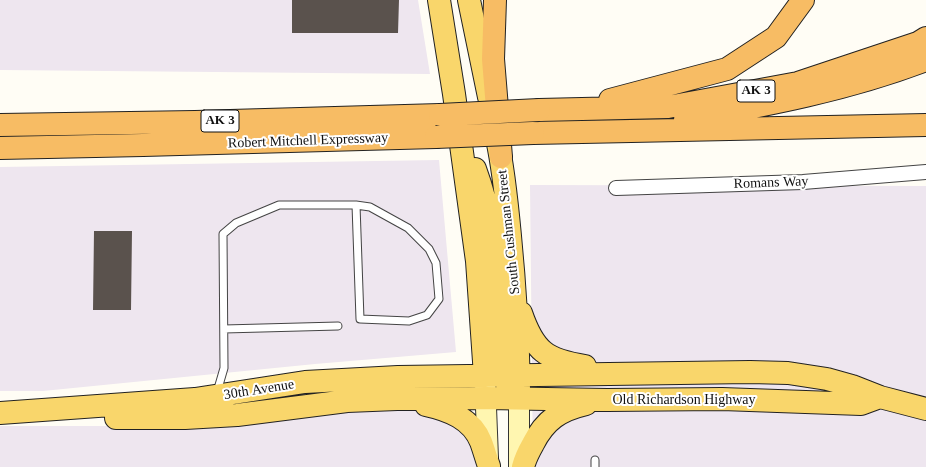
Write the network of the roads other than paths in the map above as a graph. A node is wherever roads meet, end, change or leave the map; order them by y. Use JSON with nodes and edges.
{"nodes":[{"id":1,"x":439,"y":0,"type":"edge"},
{"id":2,"x":469,"y":0,"type":"edge"},
{"id":3,"x":495,"y":0,"type":"edge"},
{"id":4,"x":803,"y":0,"type":"edge"},
{"id":5,"x":926,"y":38,"type":"edge"},
{"id":6,"x":926,"y":60,"type":"edge"},
{"id":7,"x":578,"y":108,"type":"junction"},
{"id":8,"x":0,"y":124,"type":"edge"},
{"id":9,"x":926,"y":125,"type":"edge"},
{"id":10,"x":615,"y":132,"type":"junction"},
{"id":11,"x":0,"y":148,"type":"edge"},
{"id":12,"x":501,"y":157,"type":"junction"},
{"id":13,"x":926,"y":172,"type":"edge"},
{"id":14,"x":616,"y":188,"type":"dead end"},
{"id":15,"x":356,"y":205,"type":"junction"},
{"id":16,"x":516,"y":300,"type":"junction"},
{"id":17,"x":338,"y":326,"type":"dead end"},
{"id":18,"x":224,"y":329,"type":"junction"},
{"id":19,"x":637,"y":373,"type":"junction"},
{"id":20,"x":503,"y":376,"type":"junction"},
{"id":21,"x":216,"y":396,"type":"junction"},
{"id":22,"x":880,"y":397,"type":"junction"},
{"id":23,"x":486,"y":398,"type":"junction"},
{"id":24,"x":519,"y":398,"type":"junction"},
{"id":25,"x":400,"y":399,"type":"junction"},
{"id":26,"x":607,"y":400,"type":"junction"},
{"id":27,"x":926,"y":409,"type":"edge"},
{"id":28,"x":0,"y":413,"type":"edge"},
{"id":29,"x":489,"y":467,"type":"edge"},
{"id":30,"x":520,"y":467,"type":"edge"},
{"id":31,"x":523,"y":467,"type":"edge"}],
"edges":[{"from":1,"to":20,"type":"main road"},
{"from":2,"to":12,"type":"main road","name":"South Cushman Street"},
{"from":3,"to":12,"type":"highway"},
{"from":4,"to":7,"type":"highway"},
{"from":5,"to":7,"type":"highway","number":"AK 3"},
{"from":6,"to":10,"type":"highway"},
{"from":7,"to":8,"type":"highway","name":"Robert Mitchell Expressway","number":"AK 3","bridge":true},
{"from":9,"to":10,"type":"highway","number":"AK 3"},
{"from":10,"to":11,"type":"highway","name":"Robert Mitchell Expressway","number":"AK 3","bridge":true},
{"from":12,"to":16,"type":"main road","name":"South Cushman Street"},
{"from":13,"to":14,"type":"street","name":"Romans Way"},
{"from":15,"to":15,"type":"lane"},
{"from":15,"to":18,"type":"lane"},
{"from":16,"to":19,"type":"main road"},
{"from":16,"to":20,"type":"main road","name":"South Cushman Street"},
{"from":17,"to":18,"type":"lane"},
{"from":18,"to":21,"type":"lane"},
{"from":19,"to":20,"type":"main road","name":"Old Richardson Highway"},
{"from":19,"to":22,"type":"main road","name":"Old Richardson Highway"},
{"from":20,"to":21,"type":"main road","name":"30th Avenue"},
{"from":20,"to":23,"type":"main road","name":"South Cushman Street"},
{"from":20,"to":24,"type":"main road","name":"South Cushman Street"},
{"from":21,"to":28,"type":"main road","name":"30th Avenue"},
{"from":22,"to":26,"type":"main road","name":"Old Richardson Highway"},
{"from":22,"to":27,"type":"main road","name":"Old Richardson Highway"},
{"from":23,"to":24,"type":"main road","name":"Old Richardson Highway"},
{"from":23,"to":25,"type":"main road","name":"30th Avenue"},
{"from":23,"to":29,"type":"main road","name":"South Cushman Street"},
{"from":24,"to":26,"type":"main road","name":"Old Richardson Highway"},
{"from":24,"to":30,"type":"main road","name":"South Cushman Street"},
{"from":25,"to":28,"type":"main road","name":"30th Avenue"},
{"from":25,"to":29,"type":"main road"},
{"from":26,"to":31,"type":"main road"}]}
